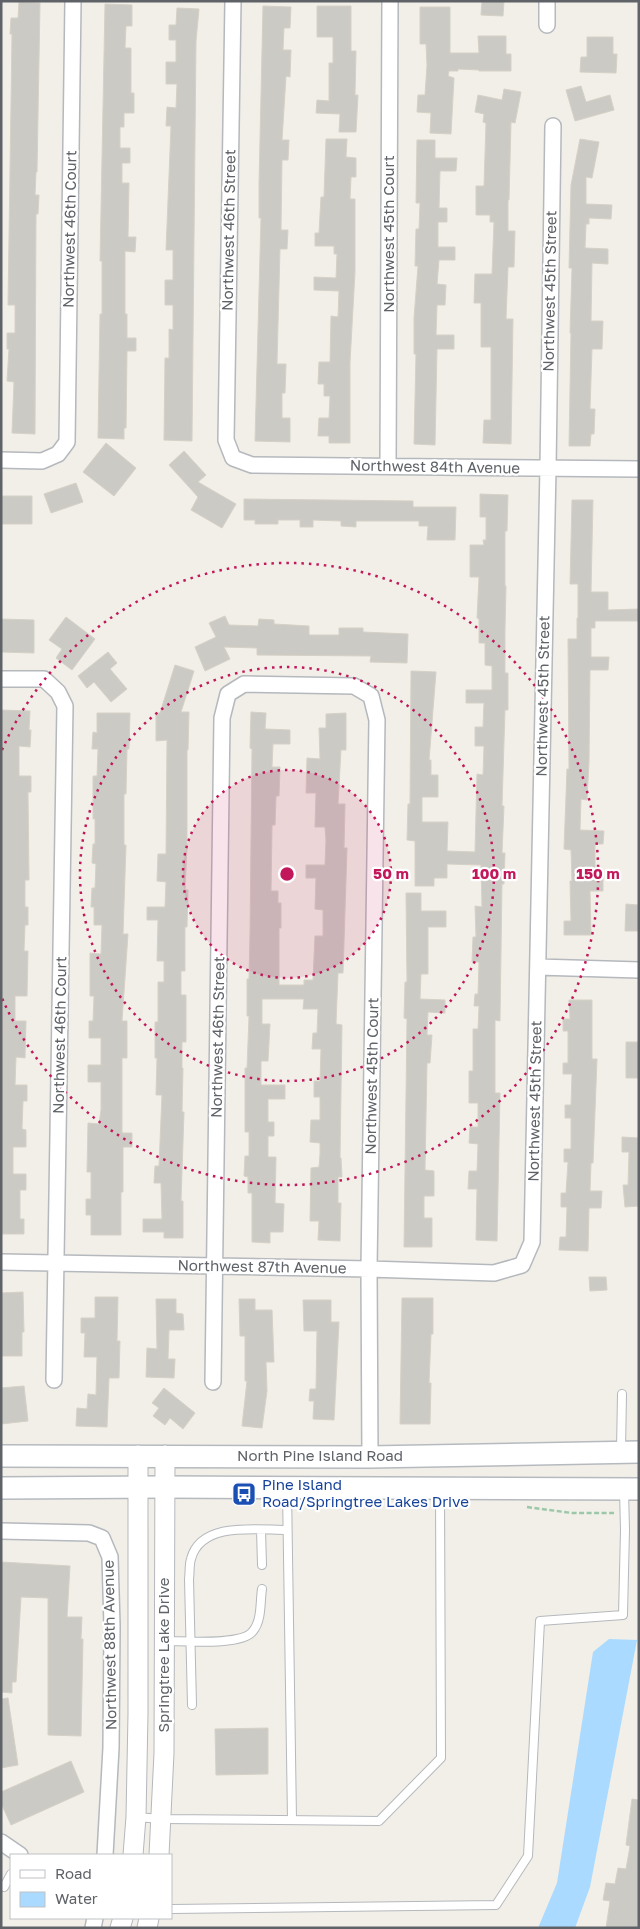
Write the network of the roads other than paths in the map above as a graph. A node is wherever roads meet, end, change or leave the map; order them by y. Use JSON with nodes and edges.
{"nodes":[{"id":1,"x":73,"y":1,"type":"edge"},
{"id":2,"x":233,"y":1,"type":"edge"},
{"id":3,"x":390,"y":1,"type":"edge"},
{"id":4,"x":547,"y":1,"type":"edge"},
{"id":5,"x":547,"y":25,"type":"dead end"},
{"id":6,"x":553,"y":126,"type":"dead end"},
{"id":7,"x":233,"y":458,"type":"joint"},
{"id":8,"x":1,"y":460,"type":"edge"},
{"id":9,"x":388,"y":466,"type":"junction"},
{"id":10,"x":548,"y":468,"type":"junction"},
{"id":11,"x":639,"y":469,"type":"edge"},
{"id":12,"x":1,"y":679,"type":"edge"},
{"id":13,"x":371,"y":696,"type":"joint"},
{"id":14,"x":538,"y":967,"type":"junction"},
{"id":15,"x":639,"y":970,"type":"edge"},
{"id":16,"x":1,"y":1262,"type":"edge"},
{"id":17,"x":56,"y":1263,"type":"junction"},
{"id":18,"x":522,"y":1265,"type":"joint"},
{"id":19,"x":215,"y":1267,"type":"junction"},
{"id":20,"x":369,"y":1269,"type":"junction"},
{"id":21,"x":54,"y":1380,"type":"dead end"},
{"id":22,"x":213,"y":1382,"type":"dead end"},
{"id":23,"x":622,"y":1394,"type":"dead end"},
{"id":24,"x":630,"y":1452,"type":"edge"},
{"id":25,"x":534,"y":1454,"type":"junction"},
{"id":26,"x":138,"y":1455,"type":"junction"},
{"id":27,"x":165,"y":1455,"type":"junction"},
{"id":28,"x":1,"y":1456,"type":"edge"},
{"id":29,"x":370,"y":1457,"type":"junction"},
{"id":30,"x":137,"y":1487,"type":"junction"},
{"id":31,"x":165,"y":1487,"type":"junction"},
{"id":32,"x":1,"y":1488,"type":"edge"},
{"id":33,"x":286,"y":1488,"type":"junction"},
{"id":34,"x":362,"y":1488,"type":"junction"},
{"id":35,"x":440,"y":1488,"type":"junction"},
{"id":36,"x":631,"y":1489,"type":"edge"},
{"id":37,"x":262,"y":1530,"type":"junction"},
{"id":38,"x":287,"y":1530,"type":"junction"},
{"id":39,"x":1,"y":1531,"type":"edge"},
{"id":40,"x":262,"y":1565,"type":"dead end"},
{"id":41,"x":262,"y":1589,"type":"dead end"},
{"id":42,"x":164,"y":1641,"type":"junction"},
{"id":43,"x":191,"y":1641,"type":"junction"},
{"id":44,"x":192,"y":1705,"type":"dead end"},
{"id":45,"x":136,"y":1817,"type":"junction"},
{"id":46,"x":162,"y":1819,"type":"junction"},
{"id":47,"x":292,"y":1820,"type":"junction"},
{"id":48,"x":1,"y":1842,"type":"edge"},
{"id":49,"x":19,"y":1854,"type":"edge"},
{"id":50,"x":105,"y":1854,"type":"edge"},
{"id":51,"x":133,"y":1854,"type":"edge"},
{"id":52,"x":158,"y":1854,"type":"edge"},
{"id":53,"x":10,"y":1876,"type":"edge"},
{"id":54,"x":3,"y":1886,"type":"edge"},
{"id":55,"x":172,"y":1909,"type":"edge"}],
"edges":[{"from":1,"to":8,"type":"street","name":"Northwest 46th Court"},
{"from":2,"to":7,"type":"street","name":"Northwest 46th Street"},
{"from":3,"to":9,"type":"street","name":"Northwest 45th Court"},
{"from":4,"to":5,"type":"street"},
{"from":6,"to":10,"type":"street","name":"Northwest 45th Street"},
{"from":7,"to":9,"type":"street","name":"Northwest 84th Avenue"},
{"from":9,"to":10,"type":"street","name":"Northwest 84th Avenue"},
{"from":10,"to":11,"type":"street","name":"Northwest 84th Avenue"},
{"from":10,"to":14,"type":"street","name":"Northwest 45th Street"},
{"from":12,"to":17,"type":"street","name":"Northwest 46th Court"},
{"from":13,"to":19,"type":"street","name":"Northwest 46th Street"},
{"from":13,"to":20,"type":"street","name":"Northwest 45th Court"},
{"from":14,"to":15,"type":"street"},
{"from":14,"to":18,"type":"street","name":"Northwest 45th Street"},
{"from":16,"to":17,"type":"street","name":"Northwest 87th Avenue"},
{"from":17,"to":19,"type":"street","name":"Northwest 87th Avenue"},
{"from":17,"to":21,"type":"street","name":"Northwest 46th Court"},
{"from":18,"to":20,"type":"street","name":"Northwest 87th Avenue"},
{"from":19,"to":20,"type":"street","name":"Northwest 87th Avenue"},
{"from":19,"to":22,"type":"street","name":"Northwest 46th Street"},
{"from":20,"to":29,"type":"street","name":"Northwest 45th Court"},
{"from":23,"to":24,"type":"lane"},
{"from":24,"to":25,"type":"main road","name":"North Pine Island Road"},
{"from":25,"to":29,"type":"main road","name":"North Pine Island Road"},
{"from":25,"to":34,"type":"main road"},
{"from":26,"to":27,"type":"main road","name":"North Pine Island Road"},
{"from":26,"to":28,"type":"main road","name":"North Pine Island Road"},
{"from":26,"to":30,"type":"street","name":"Springtree Lake Drive"},
{"from":27,"to":29,"type":"main road","name":"North Pine Island Road"},
{"from":27,"to":31,"type":"street","name":"Springtree Lake Drive"},
{"from":30,"to":31,"type":"main road","name":"North Pine Island Road"},
{"from":30,"to":32,"type":"main road","name":"North Pine Island Road"},
{"from":30,"to":45,"type":"street","name":"Springtree Lake Drive"},
{"from":31,"to":33,"type":"main road","name":"North Pine Island Road"},
{"from":31,"to":42,"type":"street","name":"Springtree Lake Drive"},
{"from":33,"to":34,"type":"main road","name":"North Pine Island Road"},
{"from":33,"to":38,"type":"lane"},
{"from":34,"to":35,"type":"main road","name":"North Pine Island Road"},
{"from":35,"to":36,"type":"main road","name":"North Pine Island Road"},
{"from":35,"to":47,"type":"lane"},
{"from":36,"to":55,"type":"lane"},
{"from":37,"to":38,"type":"lane"},
{"from":37,"to":40,"type":"lane"},
{"from":37,"to":43,"type":"lane"},
{"from":38,"to":47,"type":"lane"},
{"from":39,"to":50,"type":"street","name":"Northwest 88th Avenue"},
{"from":41,"to":43,"type":"lane"},
{"from":42,"to":43,"type":"lane"},
{"from":42,"to":46,"type":"street","name":"Springtree Lake Drive"},
{"from":43,"to":44,"type":"lane"},
{"from":45,"to":46,"type":"lane"},
{"from":45,"to":51,"type":"street","name":"Springtree Lake Drive"},
{"from":46,"to":47,"type":"lane"},
{"from":46,"to":52,"type":"street","name":"Springtree Lake Drive"},
{"from":48,"to":49,"type":"street"},
{"from":53,"to":54,"type":"lane"}]}
